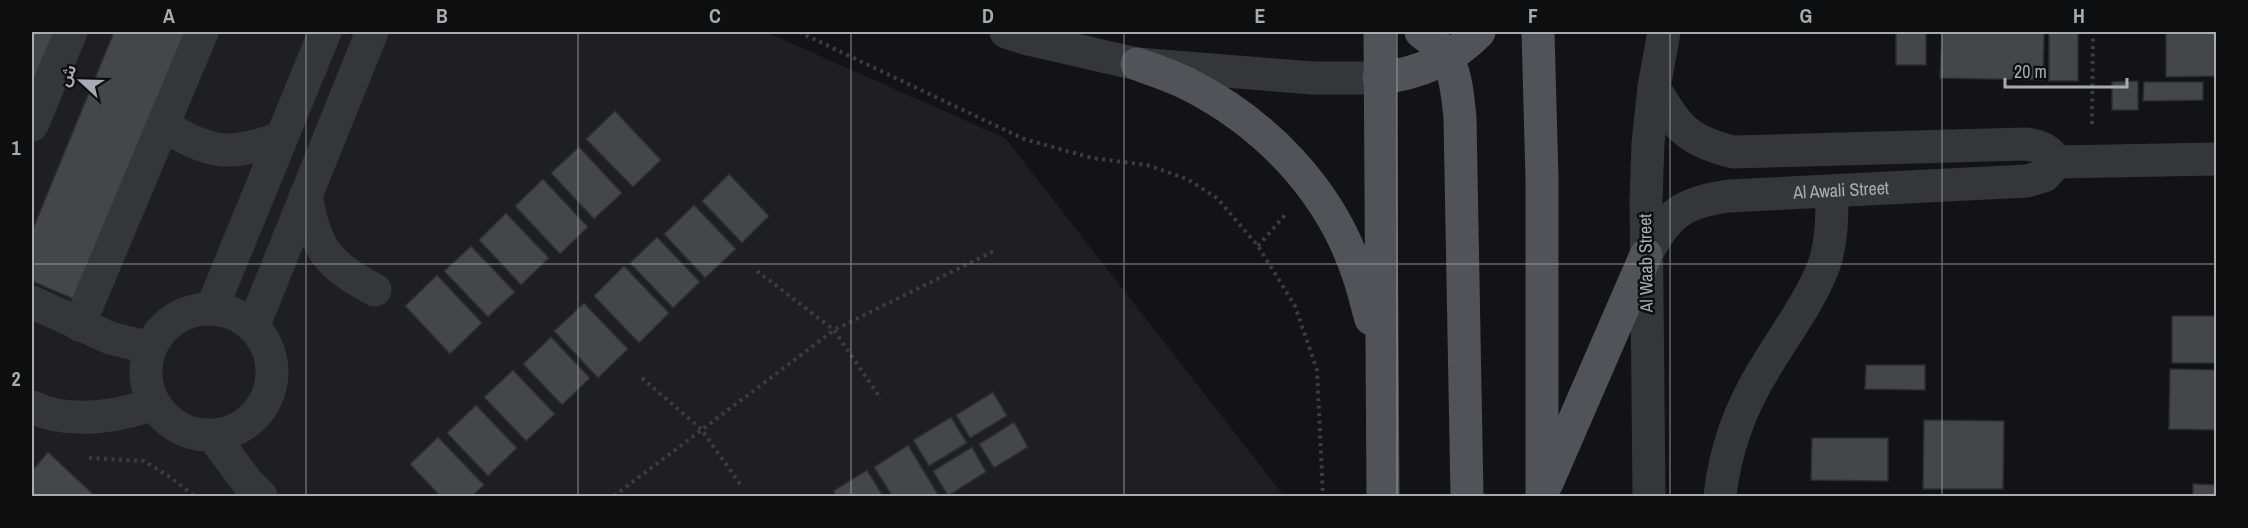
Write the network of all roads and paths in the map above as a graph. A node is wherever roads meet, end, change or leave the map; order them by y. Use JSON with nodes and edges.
{"nodes":[{"id":1,"x":71,"y":32,"type":"edge"},
{"id":2,"x":202,"y":32,"type":"edge"},
{"id":3,"x":325,"y":32,"type":"edge"},
{"id":4,"x":372,"y":32,"type":"edge"},
{"id":5,"x":799,"y":32,"type":"edge"},
{"id":6,"x":1006,"y":32,"type":"edge"},
{"id":7,"x":1380,"y":32,"type":"edge"},
{"id":8,"x":1421,"y":32,"type":"edge"},
{"id":9,"x":1479,"y":32,"type":"edge"},
{"id":10,"x":1538,"y":32,"type":"edge"},
{"id":11,"x":1664,"y":32,"type":"edge"},
{"id":12,"x":2093,"y":32,"type":"edge"},
{"id":13,"x":1448,"y":56,"type":"junction"},
{"id":14,"x":1137,"y":64,"type":"junction"},
{"id":15,"x":1379,"y":78,"type":"junction"},
{"id":16,"x":1654,"y":87,"type":"junction"},
{"id":17,"x":32,"y":125,"type":"edge"},
{"id":18,"x":163,"y":126,"type":"junction"},
{"id":19,"x":281,"y":138,"type":"junction"},
{"id":20,"x":2217,"y":159,"type":"edge"},
{"id":21,"x":2092,"y":161,"type":"junction"},
{"id":22,"x":2057,"y":162,"type":"junction"},
{"id":23,"x":1832,"y":192,"type":"junction"},
{"id":24,"x":306,"y":195,"type":"junction"},
{"id":25,"x":994,"y":251,"type":"dead end"},
{"id":26,"x":1646,"y":255,"type":"junction"},
{"id":27,"x":757,"y":271,"type":"dead end"},
{"id":28,"x":375,"y":290,"type":"dead end"},
{"id":29,"x":32,"y":302,"type":"edge"},
{"id":30,"x":212,"y":309,"type":"junction"},
{"id":31,"x":79,"y":325,"type":"junction"},
{"id":32,"x":253,"y":327,"type":"junction"},
{"id":33,"x":834,"y":330,"type":"junction"},
{"id":34,"x":150,"y":348,"type":"junction"},
{"id":35,"x":1383,"y":366,"type":"junction"},
{"id":36,"x":642,"y":378,"type":"dead end"},
{"id":37,"x":881,"y":399,"type":"dead end"},
{"id":38,"x":154,"y":404,"type":"junction"},
{"id":39,"x":32,"y":407,"type":"edge"},
{"id":40,"x":701,"y":429,"type":"junction"},
{"id":41,"x":213,"y":436,"type":"junction"},
{"id":42,"x":137,"y":461,"type":"dead end"},
{"id":43,"x":740,"y":483,"type":"dead end"},
{"id":44,"x":194,"y":496,"type":"edge"},
{"id":45,"x":261,"y":496,"type":"edge"},
{"id":46,"x":614,"y":496,"type":"edge"},
{"id":47,"x":1323,"y":496,"type":"edge"},
{"id":48,"x":1383,"y":496,"type":"edge"},
{"id":49,"x":1467,"y":496,"type":"edge"},
{"id":50,"x":1542,"y":496,"type":"edge"},
{"id":51,"x":1649,"y":496,"type":"edge"},
{"id":52,"x":1720,"y":496,"type":"edge"}],
"edges":[{"from":1,"to":17,"type":"street"},
{"from":2,"to":18,"type":"street"},
{"from":3,"to":19,"type":"street"},
{"from":4,"to":24,"type":"street"},
{"from":5,"to":47,"type":"path"},
{"from":6,"to":14,"type":"street"},
{"from":7,"to":15,"type":"main road"},
{"from":8,"to":13,"type":"main road"},
{"from":9,"to":13,"type":"main road"},
{"from":10,"to":50,"type":"main road"},
{"from":11,"to":16,"type":"street","name":"Al Waab Street"},
{"from":12,"to":21,"type":"path"},
{"from":13,"to":15,"type":"main road"},
{"from":13,"to":49,"type":"main road"},
{"from":14,"to":15,"type":"street"},
{"from":14,"to":35,"type":"main road"},
{"from":15,"to":35,"type":"main road"},
{"from":16,"to":22,"type":"street"},
{"from":16,"to":26,"type":"street","name":"Al Waab Street"},
{"from":18,"to":19,"type":"street"},
{"from":18,"to":31,"type":"street"},
{"from":19,"to":30,"type":"street"},
{"from":20,"to":21,"type":"street"},
{"from":21,"to":22,"type":"street"},
{"from":22,"to":23,"type":"street","name":"Al Awali Street"},
{"from":23,"to":26,"type":"street","name":"Al Awali Street"},
{"from":23,"to":52,"type":"street"},
{"from":24,"to":28,"type":"street"},
{"from":24,"to":32,"type":"street"},
{"from":25,"to":33,"type":"path"},
{"from":26,"to":50,"type":"main road"},
{"from":26,"to":51,"type":"street","name":"Al Waab Street"},
{"from":27,"to":33,"type":"path"},
{"from":29,"to":31,"type":"street"},
{"from":30,"to":32,"type":"street"},
{"from":30,"to":34,"type":"street"},
{"from":31,"to":34,"type":"street"},
{"from":32,"to":41,"type":"street"},
{"from":33,"to":37,"type":"path"},
{"from":33,"to":40,"type":"path"},
{"from":34,"to":38,"type":"street"},
{"from":35,"to":48,"type":"main road"},
{"from":36,"to":40,"type":"path"},
{"from":38,"to":39,"type":"street"},
{"from":38,"to":41,"type":"street"},
{"from":40,"to":43,"type":"path"},
{"from":40,"to":46,"type":"path"},
{"from":41,"to":45,"type":"street"},
{"from":42,"to":44,"type":"path"}]}
